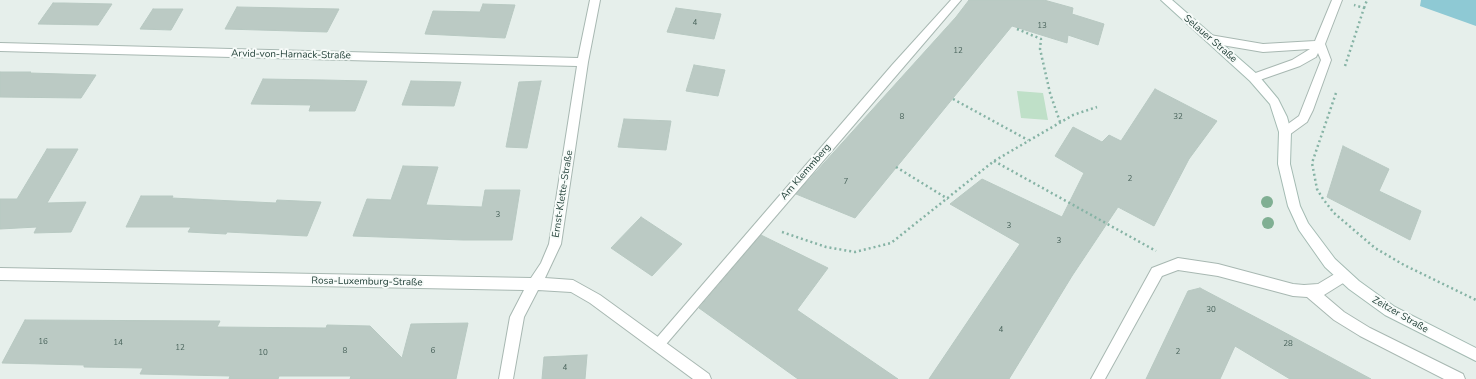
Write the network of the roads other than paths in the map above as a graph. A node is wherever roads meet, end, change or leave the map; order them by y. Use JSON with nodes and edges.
{"nodes":[{"id":1,"x":595,"y":0,"type":"edge"},
{"id":2,"x":956,"y":0,"type":"edge"},
{"id":3,"x":1166,"y":0,"type":"edge"},
{"id":4,"x":1336,"y":0,"type":"edge"},
{"id":5,"x":1210,"y":39,"type":"junction"},
{"id":6,"x":1320,"y":45,"type":"junction"},
{"id":7,"x":0,"y":47,"type":"edge"},
{"id":8,"x":583,"y":62,"type":"junction"},
{"id":9,"x":1254,"y":78,"type":"junction"},
{"id":10,"x":1285,"y":132,"type":"junction"},
{"id":11,"x":0,"y":274,"type":"edge"},
{"id":12,"x":1343,"y":276,"type":"junction"},
{"id":13,"x":536,"y":283,"type":"junction"},
{"id":14,"x":1310,"y":291,"type":"junction"},
{"id":15,"x":658,"y":345,"type":"junction"},
{"id":16,"x":1476,"y":355,"type":"edge"},
{"id":17,"x":506,"y":379,"type":"edge"},
{"id":18,"x":704,"y":379,"type":"edge"},
{"id":19,"x":1098,"y":379,"type":"edge"},
{"id":20,"x":1458,"y":379,"type":"edge"}],
"edges":[{"from":1,"to":8,"type":"street","name":"Ernst-Klette-Straße"},
{"from":2,"to":15,"type":"lane","name":"Am Klemmberg"},
{"from":3,"to":5,"type":"street","name":"Selauer Straße"},
{"from":4,"to":6,"type":"street"},
{"from":5,"to":6,"type":"street"},
{"from":5,"to":9,"type":"street","name":"Selauer Straße"},
{"from":6,"to":9,"type":"street"},
{"from":6,"to":10,"type":"street"},
{"from":7,"to":8,"type":"street","name":"Arvid-von-Harnack-Straße"},
{"from":8,"to":13,"type":"street","name":"Ernst-Klette-Straße"},
{"from":9,"to":10,"type":"street","name":"Zeitzer Straße"},
{"from":10,"to":12,"type":"street","name":"Zeitzer Straße"},
{"from":11,"to":13,"type":"street","name":"Rosa-Luxemburg-Straße"},
{"from":12,"to":14,"type":"street"},
{"from":12,"to":16,"type":"street","name":"Zeitzer Straße"},
{"from":13,"to":15,"type":"street","name":"Rosa-Luxemburg-Straße"},
{"from":13,"to":17,"type":"street","name":"Ernst-Klette-Straße"},
{"from":14,"to":19,"type":"street"},
{"from":14,"to":20,"type":"street"},
{"from":15,"to":18,"type":"street","name":"Rosa-Luxemburg-Straße"}]}
